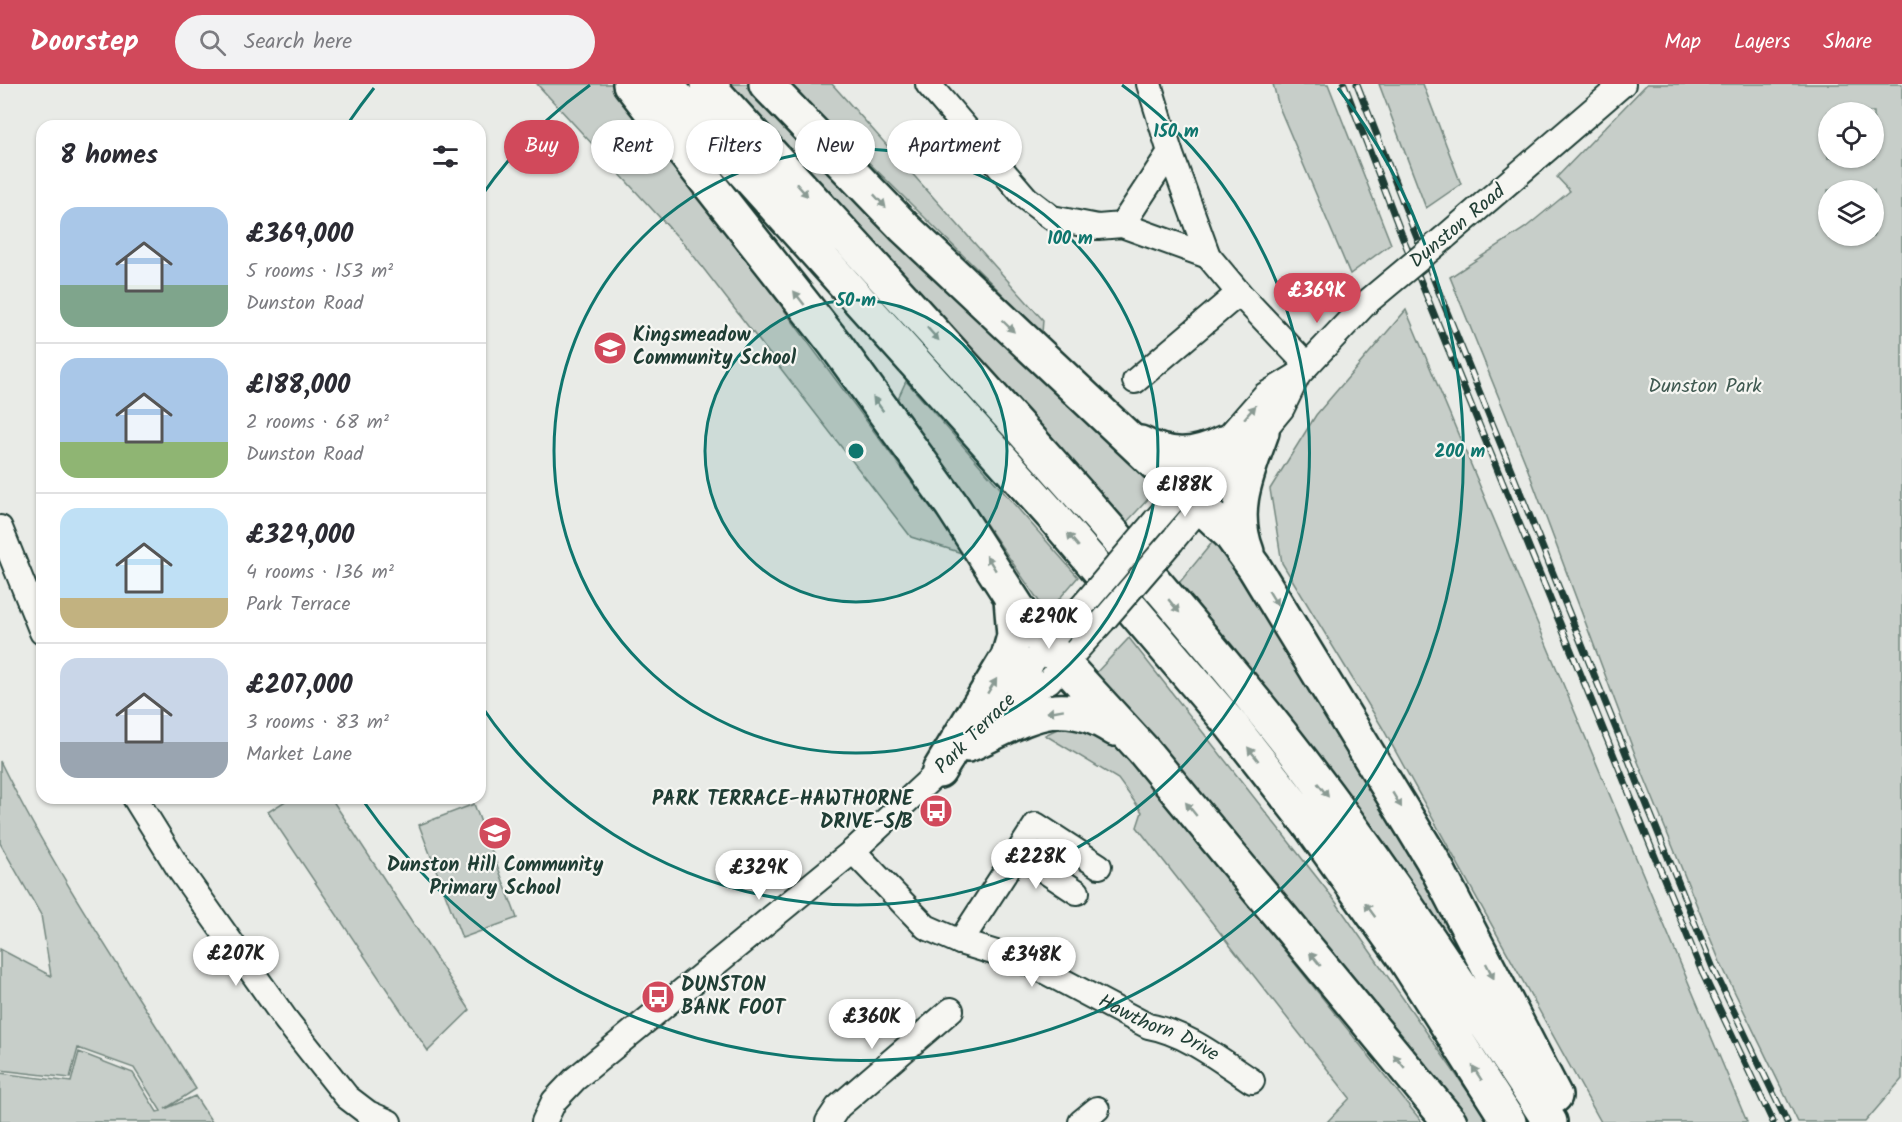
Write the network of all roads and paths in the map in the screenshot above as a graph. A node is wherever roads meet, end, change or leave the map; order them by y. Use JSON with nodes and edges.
{"nodes":[{"id":1,"x":630,"y":84,"type":"edge"},
{"id":2,"x":665,"y":84,"type":"edge"},
{"id":3,"x":707,"y":84,"type":"edge"},
{"id":4,"x":766,"y":84,"type":"edge"},
{"id":5,"x":928,"y":84,"type":"edge"},
{"id":6,"x":1149,"y":84,"type":"edge"},
{"id":7,"x":1623,"y":84,"type":"edge"},
{"id":8,"x":1170,"y":152,"type":"junction"},
{"id":9,"x":1122,"y":225,"type":"junction"},
{"id":10,"x":1208,"y":256,"type":"junction"},
{"id":11,"x":1239,"y":293,"type":"junction"},
{"id":12,"x":1302,"y":370,"type":"junction"},
{"id":13,"x":1134,"y":381,"type":"dead end"},
{"id":14,"x":1262,"y":432,"type":"junction"},
{"id":15,"x":1130,"y":438,"type":"junction"},
{"id":16,"x":1223,"y":443,"type":"junction"},
{"id":17,"x":1193,"y":496,"type":"junction"},
{"id":18,"x":0,"y":528,"type":"edge"},
{"id":19,"x":1254,"y":567,"type":"junction"},
{"id":20,"x":1010,"y":594,"type":"junction"},
{"id":21,"x":36,"y":617,"type":"edge"},
{"id":22,"x":1055,"y":656,"type":"junction"},
{"id":23,"x":968,"y":745,"type":"junction"},
{"id":24,"x":1143,"y":750,"type":"junction"},
{"id":25,"x":939,"y":771,"type":"junction"},
{"id":26,"x":139,"y":804,"type":"edge"},
{"id":27,"x":853,"y":851,"type":"junction"},
{"id":28,"x":1018,"y":853,"type":"junction"},
{"id":29,"x":1099,"y":866,"type":"dead end"},
{"id":30,"x":1077,"y":892,"type":"dead end"},
{"id":31,"x":960,"y":942,"type":"junction"},
{"id":32,"x":951,"y":1010,"type":"dead end"},
{"id":33,"x":1252,"y":1081,"type":"dead end"},
{"id":34,"x":389,"y":1122,"type":"edge"},
{"id":35,"x":544,"y":1122,"type":"edge"},
{"id":36,"x":828,"y":1122,"type":"edge"},
{"id":37,"x":1450,"y":1122,"type":"edge"},
{"id":38,"x":1509,"y":1122,"type":"edge"},
{"id":39,"x":1550,"y":1122,"type":"edge"},
{"id":40,"x":1568,"y":1122,"type":"edge"}],
"edges":[{"from":20,"to":1,"type":"highway","one_way":true},
{"from":38,"to":2,"type":"highway","one_way":true},
{"from":3,"to":39,"type":"highway","one_way":true},
{"from":4,"to":15,"type":"highway","one_way":true},
{"from":5,"to":9,"type":"street"},
{"from":6,"to":8,"type":"street"},
{"from":7,"to":12,"type":"street","name":"Dunston Road","bridge":true},
{"from":8,"to":9,"type":"street"},
{"from":8,"to":10,"type":"street"},
{"from":9,"to":10,"type":"street"},
{"from":10,"to":11,"type":"street"},
{"from":11,"to":12,"type":"street"},
{"from":11,"to":13,"type":"street"},
{"from":12,"to":14,"type":"street","name":"Dunston Road"},
{"from":16,"to":12,"type":"street","name":"Dunston Road","one_way":true},
{"from":14,"to":17,"type":"street","name":"Dunston Road"},
{"from":14,"to":19,"type":"highway"},
{"from":15,"to":16,"type":"highway"},
{"from":15,"to":17,"type":"highway"},
{"from":16,"to":17,"type":"street","name":"Dunston Road"},
{"from":17,"to":19,"type":"highway"},
{"from":17,"to":22,"type":"street","bridge":true},
{"from":17,"to":22,"type":"street","name":"Dunston Road","bridge":true},
{"from":18,"to":21,"type":"street"},
{"from":19,"to":40,"type":"highway","one_way":true},
{"from":20,"to":22,"type":"highway"},
{"from":25,"to":20,"type":"highway","one_way":true},
{"from":22,"to":23,"type":"street","name":"Park Terrace"},
{"from":22,"to":24,"type":"highway"},
{"from":24,"to":23,"type":"highway","one_way":true},
{"from":23,"to":25,"type":"street","name":"Park Terrace"},
{"from":37,"to":24,"type":"highway","one_way":true},
{"from":25,"to":27,"type":"street","name":"Park Terrace"},
{"from":26,"to":34,"type":"street"},
{"from":27,"to":31,"type":"street","name":"Hawthorn Drive"},
{"from":27,"to":35,"type":"street","name":"Park Terrace"},
{"from":28,"to":29,"type":"street"},
{"from":28,"to":30,"type":"street"},
{"from":28,"to":31,"type":"street"},
{"from":31,"to":33,"type":"street","name":"Hawthorn Drive"},
{"from":32,"to":36,"type":"street"}]}
